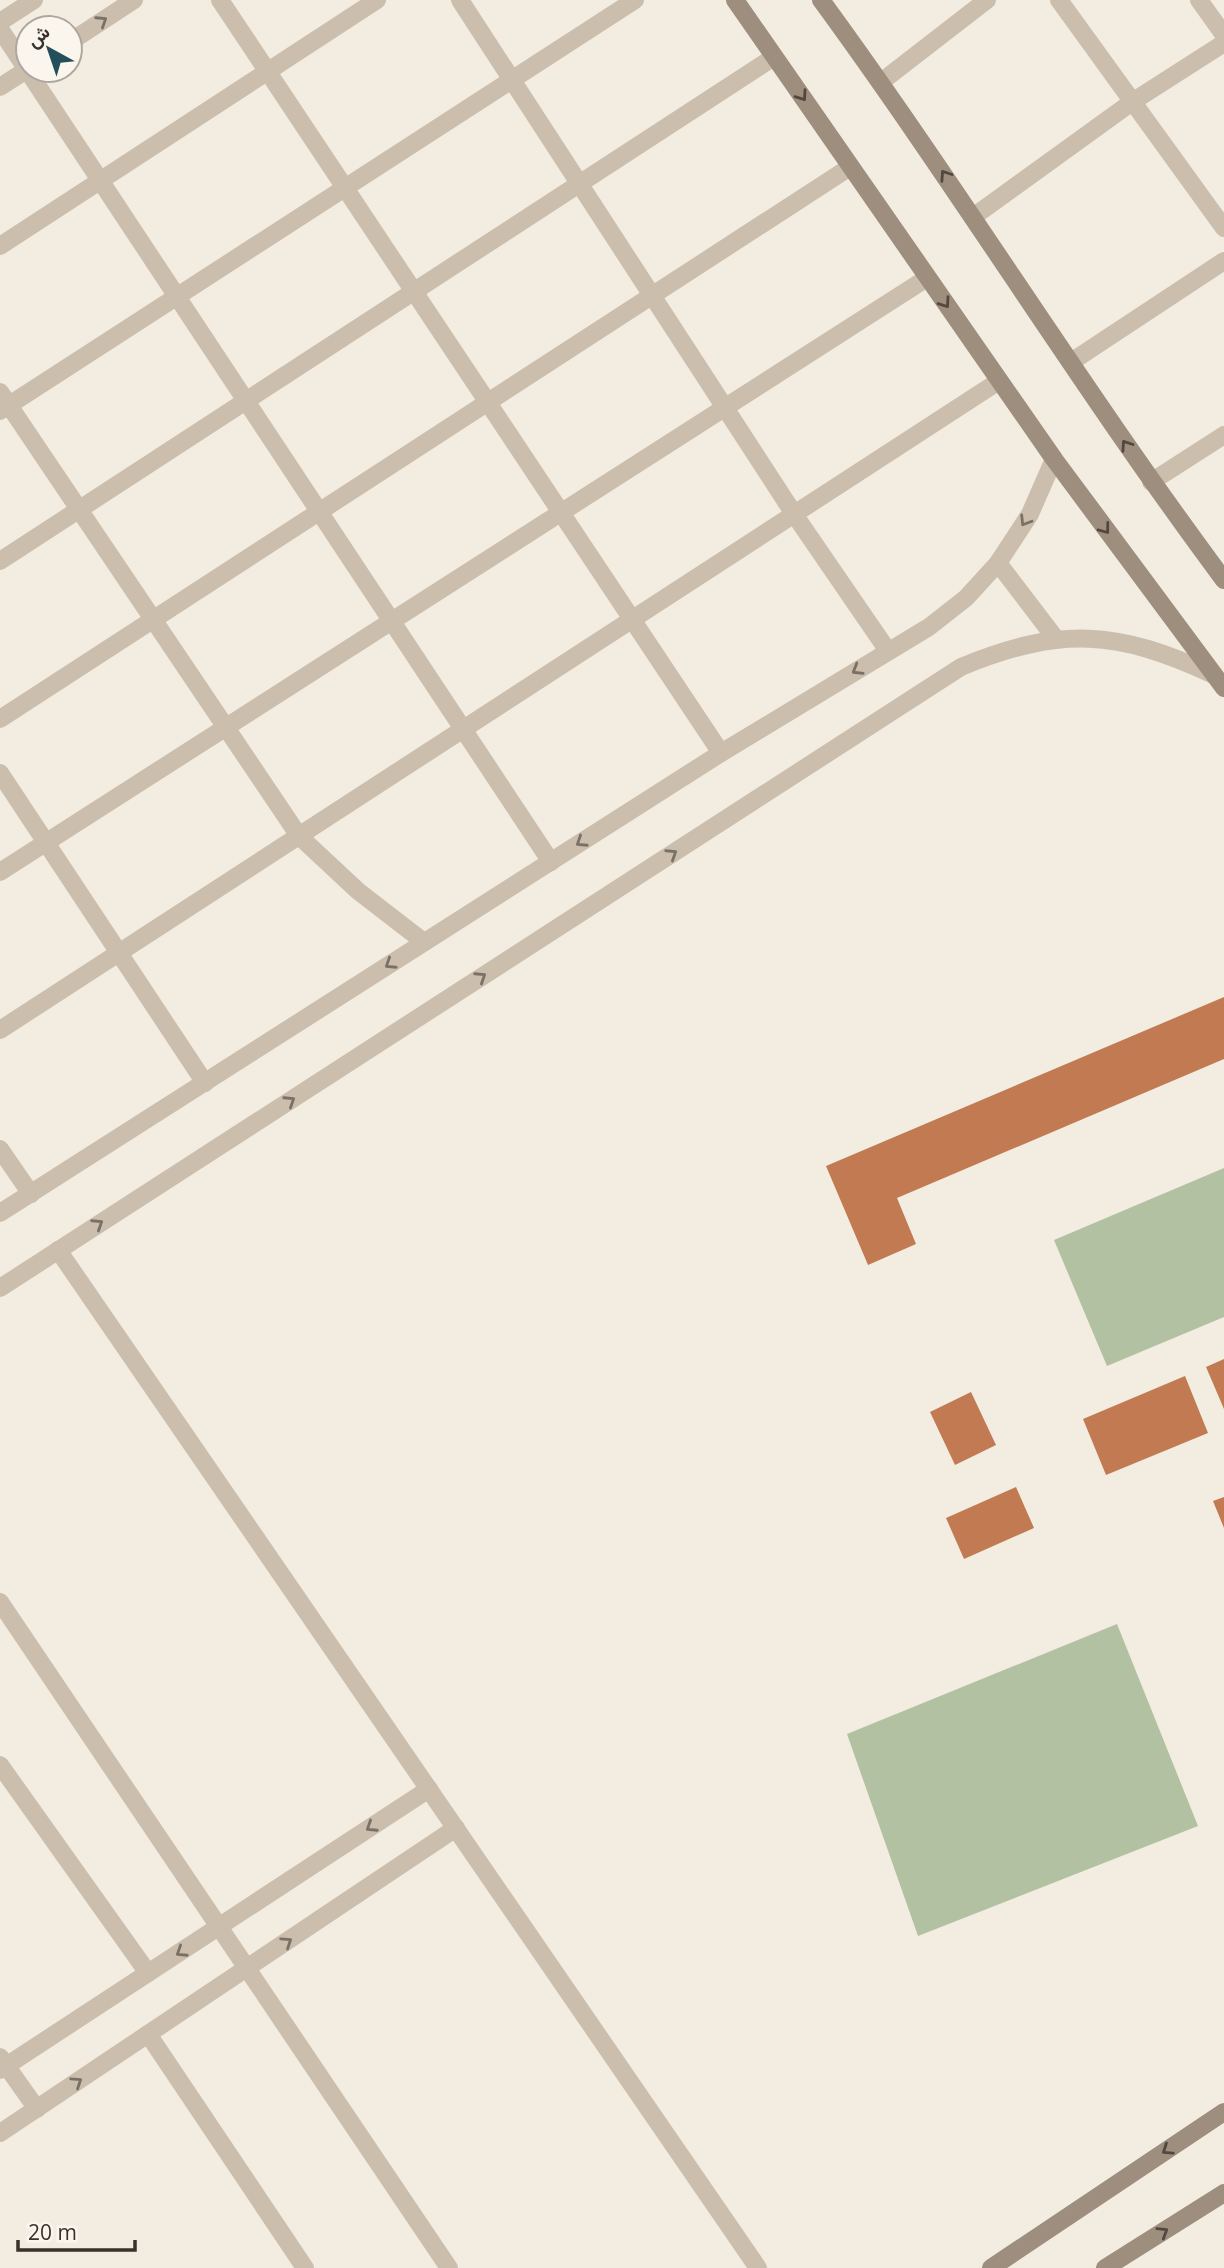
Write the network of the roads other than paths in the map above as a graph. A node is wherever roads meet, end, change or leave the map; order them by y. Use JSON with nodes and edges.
{"nodes":[{"id":1,"x":34,"y":0,"type":"edge"},
{"id":2,"x":134,"y":0,"type":"edge"},
{"id":3,"x":220,"y":0,"type":"edge"},
{"id":4,"x":377,"y":0,"type":"edge"},
{"id":5,"x":460,"y":0,"type":"edge"},
{"id":6,"x":635,"y":0,"type":"edge"},
{"id":7,"x":735,"y":0,"type":"edge"},
{"id":8,"x":821,"y":0,"type":"edge"},
{"id":9,"x":987,"y":0,"type":"edge"},
{"id":10,"x":1059,"y":0,"type":"edge"},
{"id":11,"x":1199,"y":0,"type":"edge"},
{"id":12,"x":0,"y":22,"type":"edge"},
{"id":13,"x":0,"y":29,"type":"edge"},
{"id":14,"x":84,"y":33,"type":"edge"},
{"id":15,"x":1224,"y":35,"type":"edge"},
{"id":16,"x":1224,"y":43,"type":"edge"},
{"id":17,"x":14,"y":49,"type":"edge"},
{"id":18,"x":774,"y":57,"type":"junction"},
{"id":19,"x":267,"y":72,"type":"junction"},
{"id":20,"x":512,"y":80,"type":"junction"},
{"id":21,"x":881,"y":82,"type":"junction"},
{"id":22,"x":38,"y":84,"type":"edge"},
{"id":23,"x":1132,"y":102,"type":"junction"},
{"id":24,"x":850,"y":167,"type":"junction"},
{"id":25,"x":100,"y":181,"type":"junction"},
{"id":26,"x":580,"y":184,"type":"junction"},
{"id":27,"x":345,"y":188,"type":"junction"},
{"id":28,"x":973,"y":217,"type":"junction"},
{"id":29,"x":1224,"y":228,"type":"edge"},
{"id":30,"x":0,"y":246,"type":"edge"},
{"id":31,"x":1224,"y":261,"type":"edge"},
{"id":32,"x":927,"y":278,"type":"junction"},
{"id":33,"x":414,"y":292,"type":"junction"},
{"id":34,"x":653,"y":295,"type":"junction"},
{"id":35,"x":177,"y":297,"type":"junction"},
{"id":36,"x":1071,"y":362,"type":"junction"},
{"id":37,"x":999,"y":381,"type":"junction"},
{"id":38,"x":246,"y":401,"type":"junction"},
{"id":39,"x":488,"y":402,"type":"junction"},
{"id":40,"x":3,"y":403,"type":"edge"},
{"id":41,"x":725,"y":407,"type":"junction"},
{"id":42,"x":1224,"y":435,"type":"edge"},
{"id":43,"x":1054,"y":459,"type":"junction"},
{"id":44,"x":1151,"y":482,"type":"junction"},
{"id":45,"x":79,"y":509,"type":"junction"},
{"id":46,"x":319,"y":512,"type":"junction"},
{"id":47,"x":561,"y":513,"type":"junction"},
{"id":48,"x":794,"y":514,"type":"junction"},
{"id":49,"x":0,"y":561,"type":"edge"},
{"id":50,"x":998,"y":563,"type":"junction"},
{"id":51,"x":1224,"y":580,"type":"edge"},
{"id":52,"x":154,"y":619,"type":"junction"},
{"id":53,"x":632,"y":619,"type":"junction"},
{"id":54,"x":391,"y":621,"type":"junction"},
{"id":55,"x":1056,"y":639,"type":"junction"},
{"id":56,"x":888,"y":651,"type":"junction"},
{"id":57,"x":1219,"y":681,"type":"edge"},
{"id":58,"x":0,"y":719,"type":"edge"},
{"id":59,"x":226,"y":727,"type":"junction"},
{"id":60,"x":463,"y":729,"type":"junction"},
{"id":61,"x":721,"y":753,"type":"junction"},
{"id":62,"x":0,"y":773,"type":"edge"},
{"id":63,"x":299,"y":836,"type":"junction"},
{"id":64,"x":46,"y":842,"type":"junction"},
{"id":65,"x":551,"y":862,"type":"junction"},
{"id":66,"x":0,"y":872,"type":"edge"},
{"id":67,"x":424,"y":942,"type":"junction"},
{"id":68,"x":119,"y":953,"type":"junction"},
{"id":69,"x":0,"y":1030,"type":"edge"},
{"id":70,"x":205,"y":1083,"type":"junction"},
{"id":71,"x":0,"y":1149,"type":"edge"},
{"id":72,"x":31,"y":1194,"type":"junction"},
{"id":73,"x":0,"y":1213,"type":"edge"},
{"id":74,"x":58,"y":1250,"type":"junction"},
{"id":75,"x":0,"y":1288,"type":"edge"},
{"id":76,"x":0,"y":1602,"type":"edge"},
{"id":77,"x":5,"y":1621,"type":"edge"},
{"id":78,"x":0,"y":1765,"type":"edge"},
{"id":79,"x":429,"y":1789,"type":"junction"},
{"id":80,"x":456,"y":1828,"type":"junction"},
{"id":81,"x":219,"y":1927,"type":"junction"},
{"id":82,"x":247,"y":1968,"type":"junction"},
{"id":83,"x":148,"y":1973,"type":"junction"},
{"id":84,"x":148,"y":2034,"type":"junction"},
{"id":85,"x":2,"y":2064,"type":"edge"},
{"id":86,"x":37,"y":2109,"type":"junction"},
{"id":87,"x":1224,"y":2112,"type":"edge"},
{"id":88,"x":0,"y":2133,"type":"edge"},
{"id":89,"x":1224,"y":2193,"type":"edge"},
{"id":90,"x":305,"y":2268,"type":"edge"},
{"id":91,"x":449,"y":2268,"type":"edge"},
{"id":92,"x":758,"y":2268,"type":"edge"},
{"id":93,"x":991,"y":2268,"type":"edge"},
{"id":94,"x":1105,"y":2268,"type":"edge"}],
"edges":[{"from":1,"to":12,"type":"street"},
{"from":14,"to":2,"type":"street","one_way":true},
{"from":3,"to":19,"type":"street"},
{"from":4,"to":19,"type":"street"},
{"from":5,"to":20,"type":"street"},
{"from":6,"to":20,"type":"street"},
{"from":7,"to":18,"type":"main road"},
{"from":8,"to":21,"type":"main road"},
{"from":9,"to":21,"type":"street"},
{"from":10,"to":23,"type":"street"},
{"from":11,"to":15,"type":"street"},
{"from":13,"to":17,"type":"street"},
{"from":16,"to":23,"type":"street"},
{"from":18,"to":24,"type":"main road","one_way":true},
{"from":18,"to":26,"type":"street"},
{"from":19,"to":25,"type":"street"},
{"from":19,"to":27,"type":"street"},
{"from":20,"to":26,"type":"street"},
{"from":20,"to":27,"type":"street"},
{"from":28,"to":21,"type":"main road","one_way":true},
{"from":22,"to":25,"type":"street"},
{"from":23,"to":28,"type":"street"},
{"from":23,"to":29,"type":"street"},
{"from":24,"to":32,"type":"main road"},
{"from":24,"to":34,"type":"street"},
{"from":25,"to":30,"type":"street"},
{"from":25,"to":35,"type":"street"},
{"from":26,"to":33,"type":"street"},
{"from":26,"to":34,"type":"street"},
{"from":27,"to":33,"type":"street"},
{"from":27,"to":35,"type":"street"},
{"from":28,"to":36,"type":"main road"},
{"from":31,"to":36,"type":"street"},
{"from":32,"to":37,"type":"main road","one_way":true},
{"from":32,"to":41,"type":"street"},
{"from":33,"to":38,"type":"street"},
{"from":33,"to":39,"type":"street"},
{"from":34,"to":39,"type":"street"},
{"from":34,"to":41,"type":"street"},
{"from":35,"to":38,"type":"street"},
{"from":35,"to":40,"type":"street"},
{"from":44,"to":36,"type":"main road","one_way":true},
{"from":37,"to":43,"type":"main road"},
{"from":37,"to":48,"type":"street"},
{"from":38,"to":45,"type":"street"},
{"from":38,"to":46,"type":"street"},
{"from":39,"to":46,"type":"street"},
{"from":39,"to":47,"type":"street"},
{"from":40,"to":45,"type":"street"},
{"from":41,"to":47,"type":"street"},
{"from":41,"to":48,"type":"street"},
{"from":42,"to":44,"type":"street"},
{"from":43,"to":50,"type":"street","one_way":true},
{"from":43,"to":57,"type":"main road","one_way":true},
{"from":44,"to":51,"type":"main road"},
{"from":45,"to":49,"type":"street"},
{"from":45,"to":52,"type":"street"},
{"from":46,"to":52,"type":"street"},
{"from":46,"to":54,"type":"street"},
{"from":47,"to":53,"type":"street"},
{"from":47,"to":54,"type":"street"},
{"from":48,"to":53,"type":"street"},
{"from":48,"to":56,"type":"street"},
{"from":50,"to":55,"type":"street"},
{"from":50,"to":56,"type":"street"},
{"from":52,"to":58,"type":"street"},
{"from":52,"to":59,"type":"street"},
{"from":53,"to":60,"type":"street"},
{"from":53,"to":61,"type":"street"},
{"from":54,"to":59,"type":"street"},
{"from":54,"to":60,"type":"street"},
{"from":55,"to":57,"type":"street"},
{"from":74,"to":55,"type":"street","one_way":true},
{"from":56,"to":61,"type":"street","one_way":true},
{"from":59,"to":63,"type":"street"},
{"from":59,"to":64,"type":"street"},
{"from":60,"to":63,"type":"street"},
{"from":60,"to":65,"type":"street"},
{"from":61,"to":65,"type":"street","one_way":true},
{"from":62,"to":64,"type":"street"},
{"from":63,"to":67,"type":"street"},
{"from":63,"to":68,"type":"street"},
{"from":64,"to":66,"type":"street"},
{"from":64,"to":68,"type":"street"},
{"from":65,"to":67,"type":"street"},
{"from":67,"to":70,"type":"street","one_way":true},
{"from":68,"to":69,"type":"street"},
{"from":68,"to":70,"type":"street"},
{"from":70,"to":72,"type":"street"},
{"from":71,"to":72,"type":"street"},
{"from":72,"to":73,"type":"street"},
{"from":74,"to":75,"type":"street"},
{"from":74,"to":79,"type":"street"},
{"from":76,"to":77,"type":"street"},
{"from":77,"to":81,"type":"street"},
{"from":78,"to":83,"type":"street"},
{"from":79,"to":80,"type":"street"},
{"from":79,"to":81,"type":"street","one_way":true},
{"from":82,"to":80,"type":"street","one_way":true},
{"from":80,"to":92,"type":"street"},
{"from":81,"to":82,"type":"street"},
{"from":81,"to":83,"type":"street","one_way":true},
{"from":82,"to":84,"type":"street"},
{"from":82,"to":91,"type":"street"},
{"from":83,"to":85,"type":"street"},
{"from":86,"to":84,"type":"street","one_way":true},
{"from":84,"to":90,"type":"street"},
{"from":85,"to":86,"type":"street"},
{"from":86,"to":88,"type":"street"},
{"from":87,"to":93,"type":"main road","one_way":true},
{"from":94,"to":89,"type":"main road","one_way":true}]}
